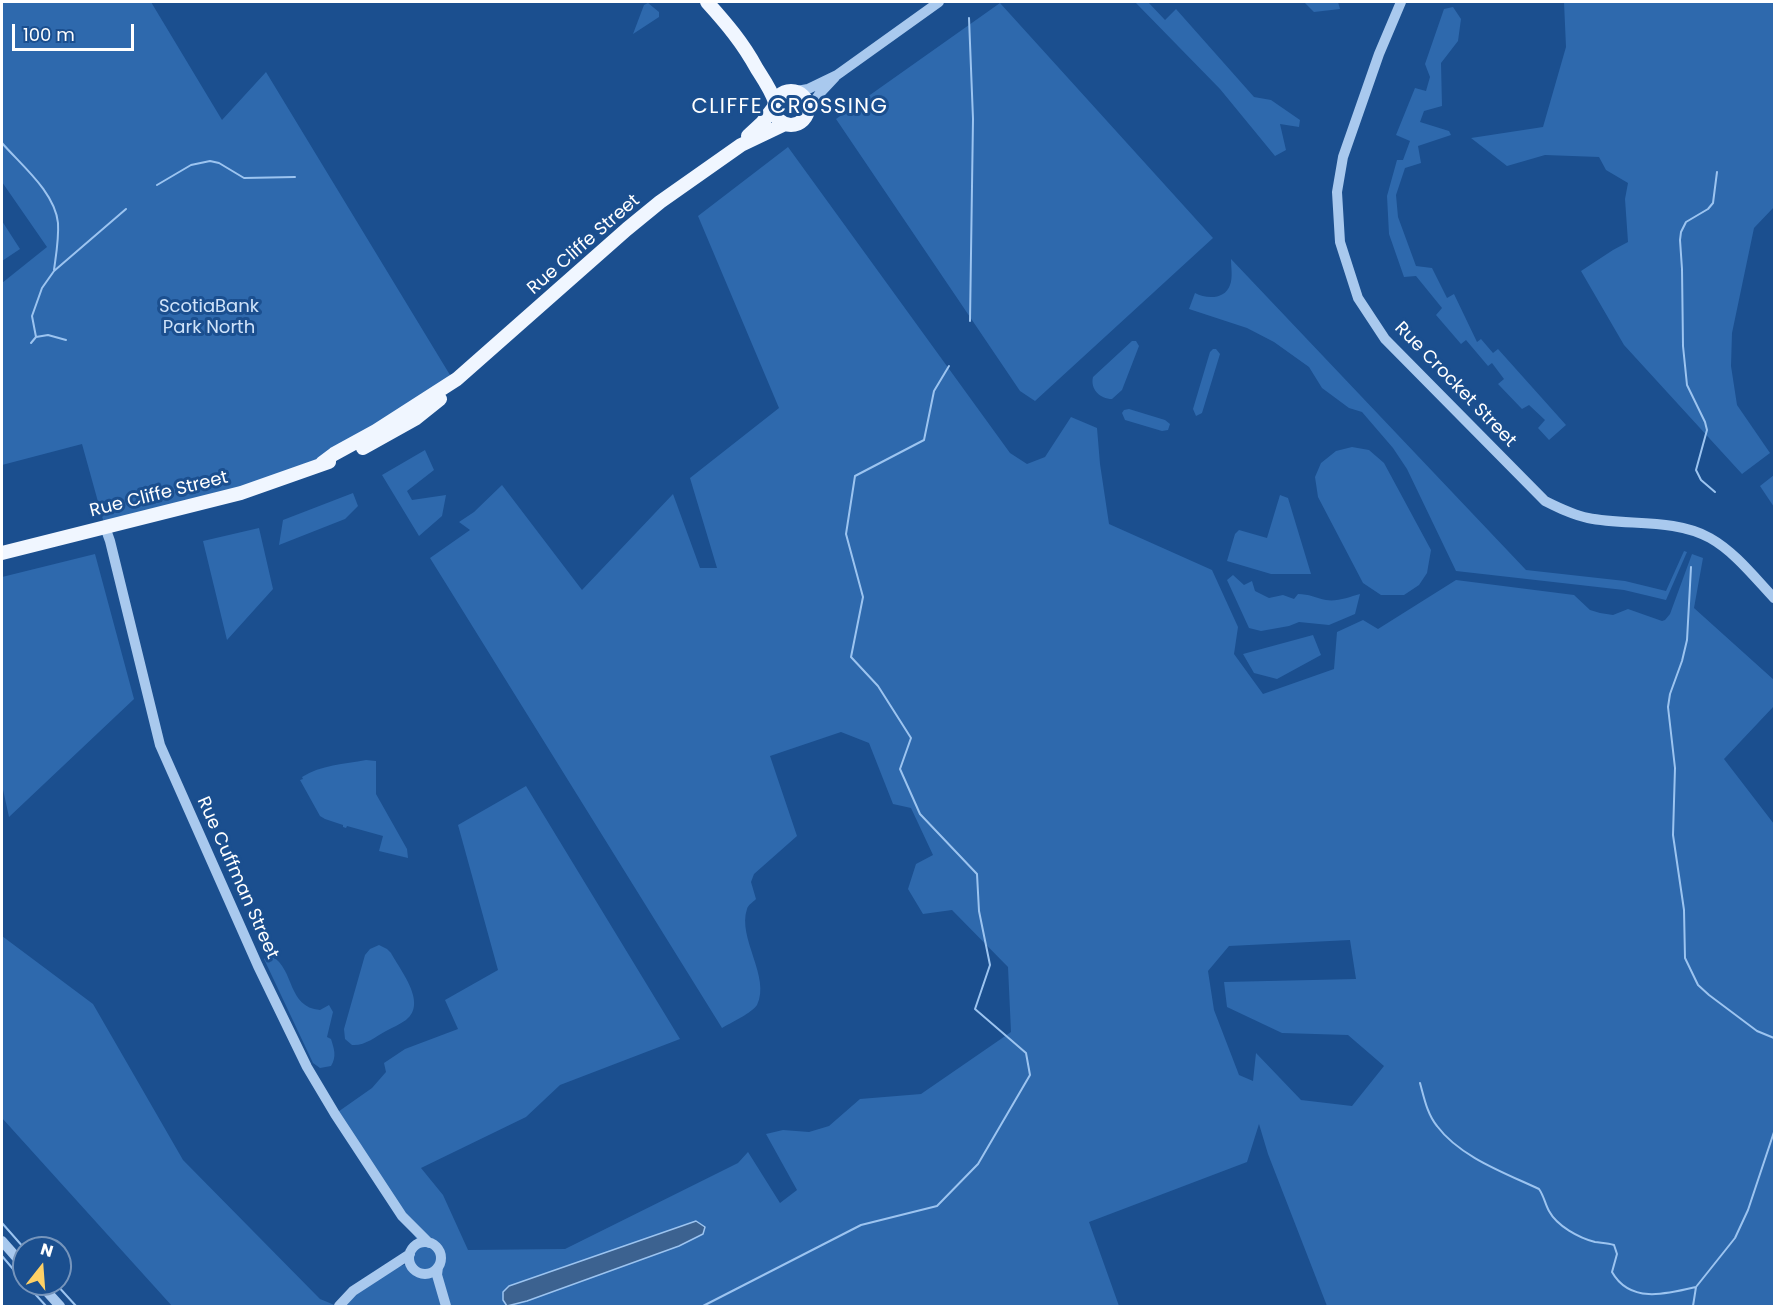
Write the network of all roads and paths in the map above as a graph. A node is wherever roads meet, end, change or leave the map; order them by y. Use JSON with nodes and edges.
{"nodes":[{"id":1,"x":707,"y":2,"type":"edge"},
{"id":2,"x":939,"y":2,"type":"edge"},
{"id":3,"x":1401,"y":2,"type":"edge"},
{"id":4,"x":749,"y":52,"type":"junction"},
{"id":5,"x":837,"y":75,"type":"junction"},
{"id":6,"x":795,"y":91,"type":"junction"},
{"id":7,"x":774,"y":105,"type":"junction"},
{"id":8,"x":809,"y":109,"type":"junction"},
{"id":9,"x":785,"y":124,"type":"junction"},
{"id":10,"x":741,"y":145,"type":"junction"},
{"id":11,"x":457,"y":379,"type":"junction"},
{"id":12,"x":392,"y":421,"type":"junction"},
{"id":13,"x":371,"y":423,"type":"dead end"},
{"id":14,"x":322,"y":464,"type":"junction"},
{"id":15,"x":105,"y":527,"type":"junction"},
{"id":16,"x":2,"y":552,"type":"edge"},
{"id":17,"x":1774,"y":598,"type":"edge"},
{"id":18,"x":402,"y":1216,"type":"junction"},
{"id":19,"x":2,"y":1241,"type":"edge"},
{"id":20,"x":429,"y":1242,"type":"junction"},
{"id":21,"x":12,"y":1252,"type":"edge"},
{"id":22,"x":411,"y":1252,"type":"junction"},
{"id":23,"x":438,"y":1267,"type":"junction"},
{"id":24,"x":418,"y":1271,"type":"junction"},
{"id":25,"x":382,"y":1272,"type":"junction"},
{"id":26,"x":444,"y":1303,"type":"edge"},
{"id":27,"x":339,"y":1306,"type":"edge"}],
"edges":[{"from":1,"to":4,"type":"main road"},
{"from":2,"to":5,"type":"street"},
{"from":3,"to":17,"type":"street","name":"Rue Crocket Street"},
{"from":4,"to":6,"type":"main road"},
{"from":4,"to":7,"type":"main road"},
{"from":5,"to":6,"type":"street"},
{"from":5,"to":8,"type":"street"},
{"from":6,"to":7,"type":"main road"},
{"from":6,"to":8,"type":"main road"},
{"from":7,"to":9,"type":"main road"},
{"from":7,"to":10,"type":"main road","name":"Rue Cliffe Street"},
{"from":8,"to":9,"type":"main road"},
{"from":9,"to":10,"type":"main road","name":"Rue Cliffe Street"},
{"from":10,"to":11,"type":"main road","name":"Rue Cliffe Street"},
{"from":11,"to":12,"type":"main road","name":"Rue Cliffe Street"},
{"from":11,"to":14,"type":"main road","name":"Rue Cliffe Street"},
{"from":12,"to":13,"type":"main road"},
{"from":12,"to":14,"type":"main road","name":"Rue Cliffe Street"},
{"from":14,"to":15,"type":"main road","name":"Rue Cliffe Street"},
{"from":15,"to":16,"type":"main road","name":"Rue Cliffe Street"},
{"from":15,"to":18,"type":"street","name":"Rue Cuffman Street"},
{"from":18,"to":20,"type":"street"},
{"from":18,"to":22,"type":"street"},
{"from":19,"to":21,"type":"street"},
{"from":20,"to":22,"type":"street"},
{"from":20,"to":23,"type":"street"},
{"from":22,"to":24,"type":"street"},
{"from":22,"to":25,"type":"street"},
{"from":23,"to":24,"type":"street"},
{"from":23,"to":26,"type":"street"},
{"from":24,"to":25,"type":"street"},
{"from":24,"to":26,"type":"street"},
{"from":25,"to":27,"type":"street"}]}
